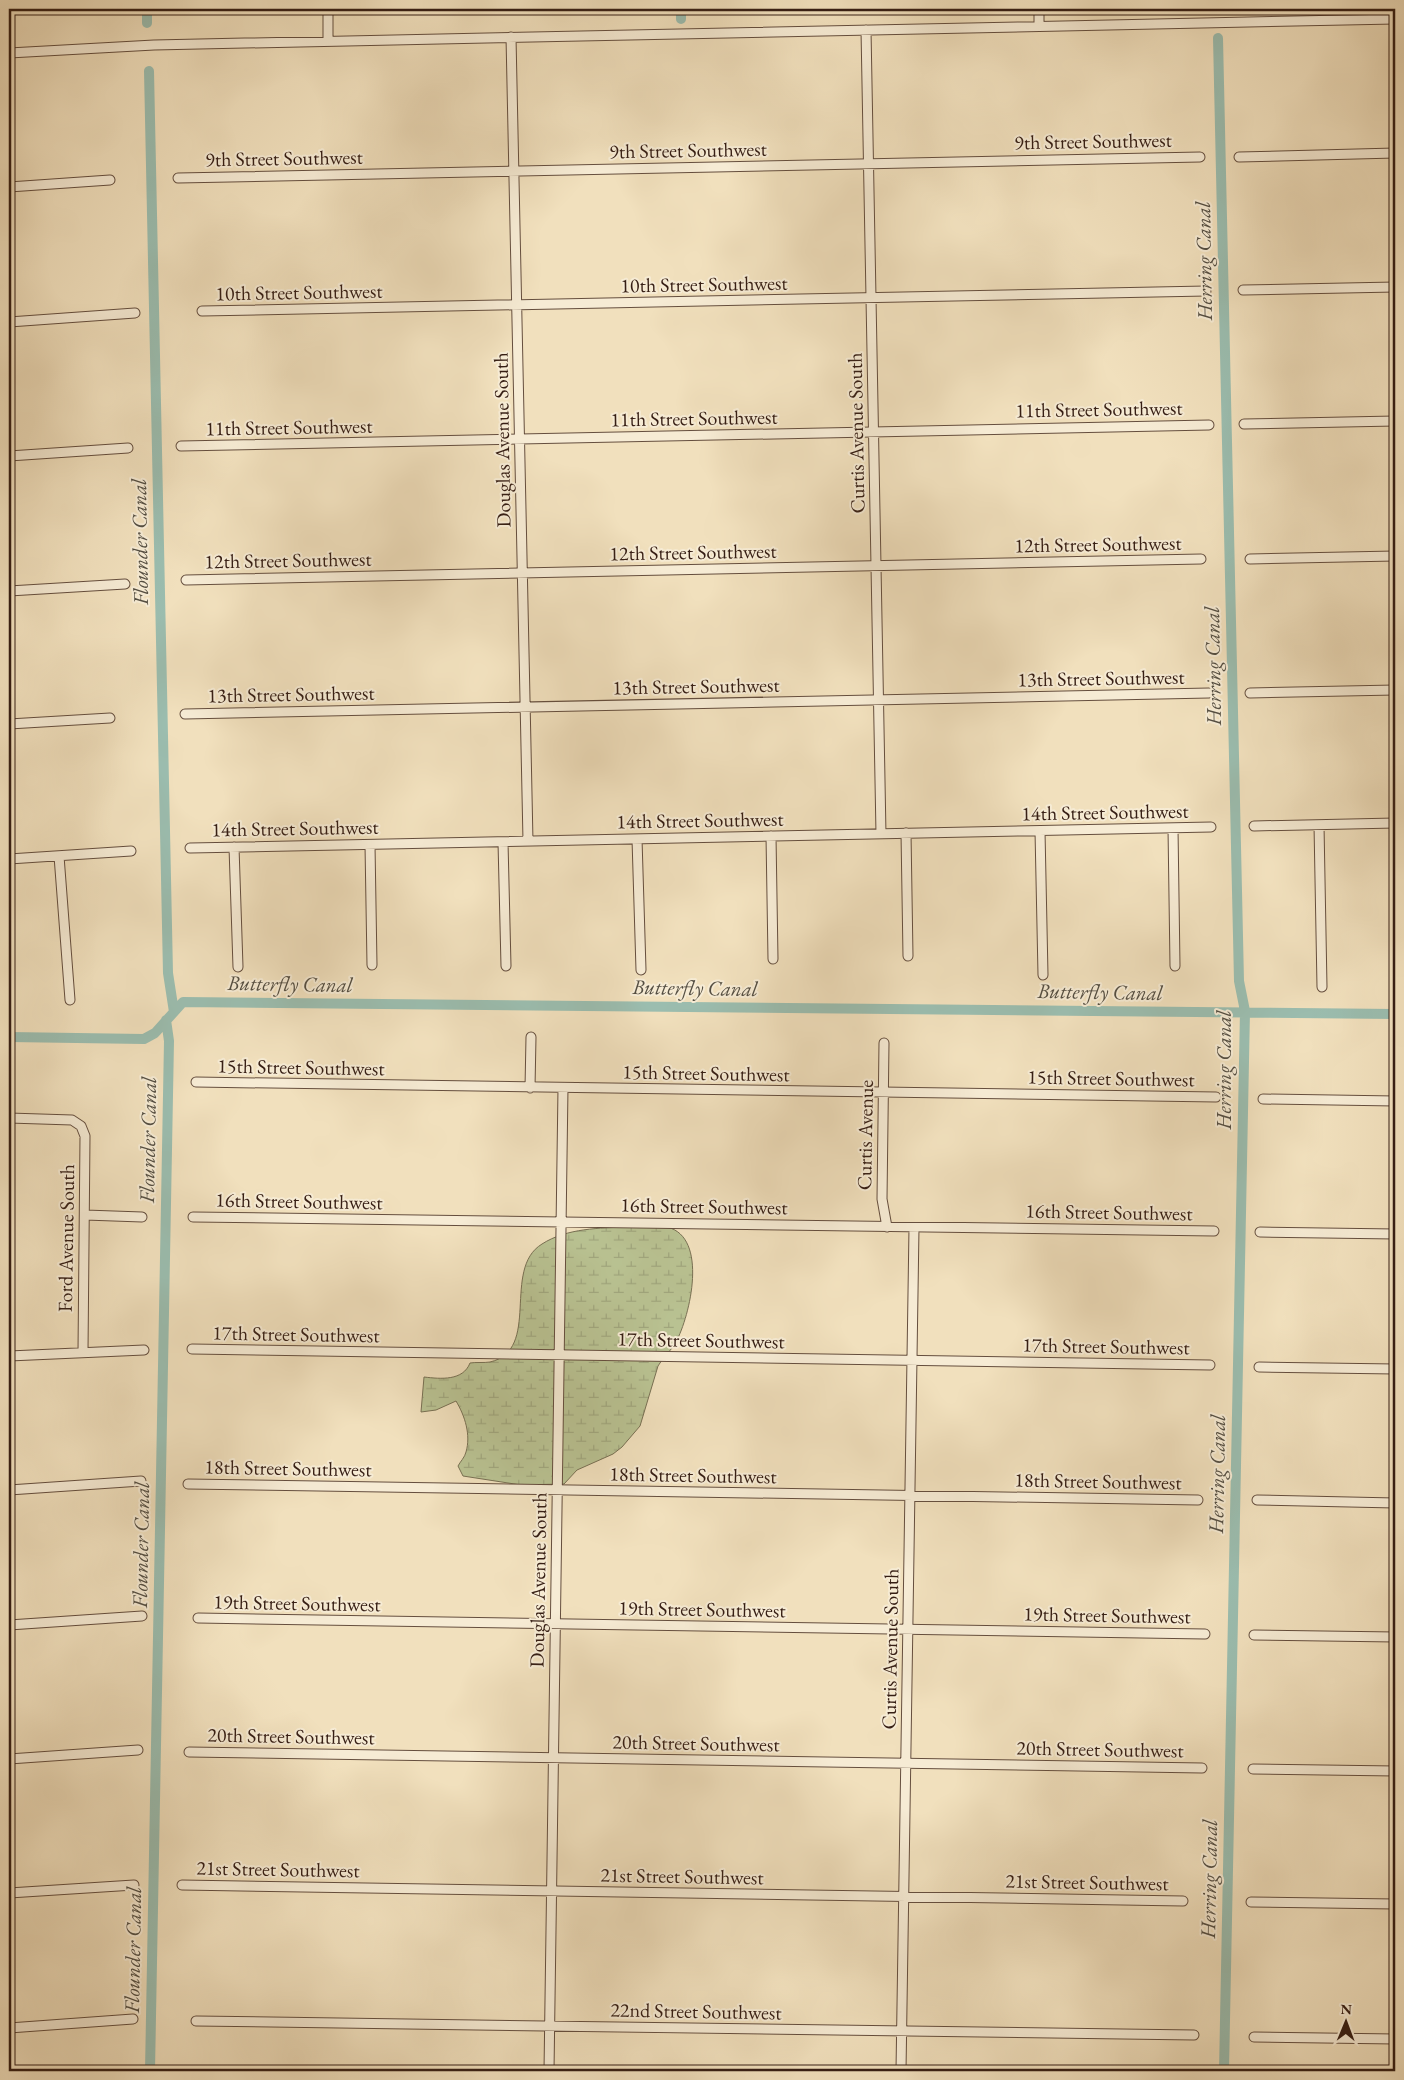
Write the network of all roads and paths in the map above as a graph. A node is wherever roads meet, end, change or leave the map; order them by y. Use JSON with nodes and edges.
{"nodes":[{"id":1,"x":328,"y":9,"type":"edge"},
{"id":2,"x":1039,"y":9,"type":"edge"},
{"id":3,"x":1394,"y":9,"type":"edge"},
{"id":4,"x":1394,"y":19,"type":"edge"},
{"id":5,"x":1039,"y":26,"type":"junction"},
{"id":6,"x":866,"y":30,"type":"junction"},
{"id":7,"x":511,"y":37,"type":"junction"},
{"id":8,"x":328,"y":41,"type":"junction"},
{"id":9,"x":9,"y":53,"type":"edge"},
{"id":10,"x":1395,"y":153,"type":"edge"},
{"id":11,"x":1200,"y":157,"type":"dead end"},
{"id":12,"x":1239,"y":157,"type":"dead end"},
{"id":13,"x":868,"y":164,"type":"junction"},
{"id":14,"x":514,"y":171,"type":"junction"},
{"id":15,"x":178,"y":178,"type":"dead end"},
{"id":16,"x":110,"y":180,"type":"dead end"},
{"id":17,"x":9,"y":187,"type":"edge"},
{"id":18,"x":1395,"y":287,"type":"edge"},
{"id":19,"x":1243,"y":290,"type":"dead end"},
{"id":20,"x":1206,"y":291,"type":"dead end"},
{"id":21,"x":870,"y":298,"type":"junction"},
{"id":22,"x":518,"y":305,"type":"junction"},
{"id":23,"x":202,"y":311,"type":"dead end"},
{"id":24,"x":135,"y":313,"type":"dead end"},
{"id":25,"x":9,"y":322,"type":"edge"},
{"id":26,"x":1395,"y":421,"type":"edge"},
{"id":27,"x":1244,"y":424,"type":"dead end"},
{"id":28,"x":1208,"y":425,"type":"dead end"},
{"id":29,"x":874,"y":432,"type":"junction"},
{"id":30,"x":520,"y":439,"type":"junction"},
{"id":31,"x":181,"y":446,"type":"dead end"},
{"id":32,"x":128,"y":448,"type":"dead end"},
{"id":33,"x":9,"y":456,"type":"edge"},
{"id":34,"x":1395,"y":556,"type":"edge"},
{"id":35,"x":1250,"y":559,"type":"dead end"},
{"id":36,"x":1201,"y":560,"type":"dead end"},
{"id":37,"x":876,"y":566,"type":"junction"},
{"id":38,"x":523,"y":573,"type":"junction"},
{"id":39,"x":186,"y":580,"type":"dead end"},
{"id":40,"x":125,"y":584,"type":"dead end"},
{"id":41,"x":9,"y":591,"type":"edge"},
{"id":42,"x":1395,"y":690,"type":"edge"},
{"id":43,"x":1209,"y":693,"type":"dead end"},
{"id":44,"x":1250,"y":693,"type":"dead end"},
{"id":45,"x":879,"y":700,"type":"junction"},
{"id":46,"x":525,"y":706,"type":"junction"},
{"id":47,"x":185,"y":714,"type":"dead end"},
{"id":48,"x":110,"y":718,"type":"dead end"},
{"id":49,"x":9,"y":724,"type":"edge"},
{"id":50,"x":1395,"y":824,"type":"edge"},
{"id":51,"x":1319,"y":825,"type":"junction"},
{"id":52,"x":1254,"y":826,"type":"dead end"},
{"id":53,"x":1211,"y":827,"type":"dead end"},
{"id":54,"x":1173,"y":828,"type":"junction"},
{"id":55,"x":1040,"y":831,"type":"junction"},
{"id":56,"x":881,"y":834,"type":"junction"},
{"id":57,"x":906,"y":834,"type":"junction"},
{"id":58,"x":771,"y":836,"type":"junction"},
{"id":59,"x":637,"y":839,"type":"junction"},
{"id":60,"x":528,"y":841,"type":"junction"},
{"id":61,"x":503,"y":842,"type":"junction"},
{"id":62,"x":370,"y":844,"type":"junction"},
{"id":63,"x":234,"y":847,"type":"junction"},
{"id":64,"x":190,"y":848,"type":"dead end"},
{"id":65,"x":131,"y":851,"type":"dead end"},
{"id":66,"x":59,"y":856,"type":"junction"},
{"id":67,"x":9,"y":859,"type":"edge"},
{"id":68,"x":908,"y":956,"type":"dead end"},
{"id":69,"x":773,"y":959,"type":"dead end"},
{"id":70,"x":372,"y":965,"type":"dead end"},
{"id":71,"x":506,"y":966,"type":"dead end"},
{"id":72,"x":1175,"y":966,"type":"dead end"},
{"id":73,"x":238,"y":967,"type":"dead end"},
{"id":74,"x":641,"y":970,"type":"dead end"},
{"id":75,"x":1043,"y":974,"type":"dead end"},
{"id":76,"x":1322,"y":987,"type":"dead end"},
{"id":77,"x":70,"y":1000,"type":"dead end"},
{"id":78,"x":531,"y":1037,"type":"dead end"},
{"id":79,"x":884,"y":1043,"type":"dead end"},
{"id":80,"x":196,"y":1082,"type":"dead end"},
{"id":81,"x":530,"y":1088,"type":"junction"},
{"id":82,"x":563,"y":1088,"type":"junction"},
{"id":83,"x":883,"y":1092,"type":"junction"},
{"id":84,"x":1216,"y":1098,"type":"dead end"},
{"id":85,"x":1263,"y":1099,"type":"dead end"},
{"id":86,"x":1395,"y":1101,"type":"edge"},
{"id":87,"x":9,"y":1118,"type":"edge"},
{"id":88,"x":85,"y":1215,"type":"junction"},
{"id":89,"x":142,"y":1217,"type":"dead end"},
{"id":90,"x":193,"y":1217,"type":"dead end"},
{"id":91,"x":561,"y":1222,"type":"junction"},
{"id":92,"x":888,"y":1227,"type":"junction"},
{"id":93,"x":914,"y":1228,"type":"junction"},
{"id":94,"x":1214,"y":1231,"type":"dead end"},
{"id":95,"x":1260,"y":1232,"type":"dead end"},
{"id":96,"x":1395,"y":1234,"type":"edge"},
{"id":97,"x":192,"y":1349,"type":"dead end"},
{"id":98,"x":144,"y":1350,"type":"dead end"},
{"id":99,"x":83,"y":1352,"type":"junction"},
{"id":100,"x":9,"y":1356,"type":"edge"},
{"id":101,"x":560,"y":1356,"type":"junction"},
{"id":102,"x":912,"y":1361,"type":"junction"},
{"id":103,"x":1210,"y":1365,"type":"dead end"},
{"id":104,"x":1258,"y":1367,"type":"dead end"},
{"id":105,"x":1395,"y":1369,"type":"edge"},
{"id":106,"x":141,"y":1481,"type":"dead end"},
{"id":107,"x":188,"y":1484,"type":"dead end"},
{"id":108,"x":9,"y":1490,"type":"edge"},
{"id":109,"x":557,"y":1490,"type":"junction"},
{"id":110,"x":910,"y":1496,"type":"junction"},
{"id":111,"x":1198,"y":1500,"type":"dead end"},
{"id":112,"x":1257,"y":1500,"type":"dead end"},
{"id":113,"x":1395,"y":1503,"type":"edge"},
{"id":114,"x":142,"y":1616,"type":"dead end"},
{"id":115,"x":198,"y":1618,"type":"dead end"},
{"id":116,"x":555,"y":1624,"type":"junction"},
{"id":117,"x":9,"y":1625,"type":"edge"},
{"id":118,"x":908,"y":1630,"type":"junction"},
{"id":119,"x":1205,"y":1634,"type":"dead end"},
{"id":120,"x":1254,"y":1635,"type":"dead end"},
{"id":121,"x":1395,"y":1637,"type":"edge"},
{"id":122,"x":138,"y":1750,"type":"dead end"},
{"id":123,"x":189,"y":1752,"type":"dead end"},
{"id":124,"x":554,"y":1758,"type":"junction"},
{"id":125,"x":9,"y":1759,"type":"edge"},
{"id":126,"x":906,"y":1763,"type":"junction"},
{"id":127,"x":1202,"y":1768,"type":"dead end"},
{"id":128,"x":1253,"y":1769,"type":"dead end"},
{"id":129,"x":1395,"y":1771,"type":"edge"},
{"id":130,"x":134,"y":1885,"type":"dead end"},
{"id":131,"x":182,"y":1885,"type":"dead end"},
{"id":132,"x":552,"y":1892,"type":"junction"},
{"id":133,"x":9,"y":1893,"type":"edge"},
{"id":134,"x":904,"y":1897,"type":"junction"},
{"id":135,"x":1183,"y":1901,"type":"dead end"},
{"id":136,"x":1251,"y":1902,"type":"dead end"},
{"id":137,"x":1395,"y":1904,"type":"edge"},
{"id":138,"x":133,"y":2019,"type":"dead end"},
{"id":139,"x":196,"y":2021,"type":"dead end"},
{"id":140,"x":550,"y":2026,"type":"junction"},
{"id":141,"x":9,"y":2028,"type":"edge"},
{"id":142,"x":902,"y":2031,"type":"junction"},
{"id":143,"x":1194,"y":2035,"type":"dead end"},
{"id":144,"x":1254,"y":2036,"type":"dead end"},
{"id":145,"x":1395,"y":2039,"type":"edge"},
{"id":146,"x":549,"y":2071,"type":"edge"},
{"id":147,"x":901,"y":2071,"type":"edge"}],
"edges":[{"from":1,"to":8,"type":"street"},
{"from":2,"to":5,"type":"street"},
{"from":3,"to":4,"type":"street"},
{"from":4,"to":5,"type":"street"},
{"from":5,"to":6,"type":"street"},
{"from":6,"to":7,"type":"street"},
{"from":6,"to":13,"type":"street","name":"Curtis Avenue South"},
{"from":7,"to":8,"type":"street"},
{"from":7,"to":14,"type":"street","name":"Douglas Avenue South"},
{"from":8,"to":9,"type":"street"},
{"from":10,"to":12,"type":"street"},
{"from":11,"to":13,"type":"street","name":"9th Street Southwest"},
{"from":13,"to":14,"type":"street","name":"9th Street Southwest"},
{"from":13,"to":21,"type":"street","name":"Curtis Avenue South"},
{"from":14,"to":15,"type":"street","name":"9th Street Southwest"},
{"from":14,"to":22,"type":"street","name":"Douglas Avenue South"},
{"from":16,"to":17,"type":"street"},
{"from":18,"to":19,"type":"street"},
{"from":20,"to":21,"type":"street","name":"10th Street Southwest"},
{"from":21,"to":22,"type":"street","name":"10th Street Southwest"},
{"from":21,"to":29,"type":"street","name":"Curtis Avenue South"},
{"from":22,"to":23,"type":"street","name":"10th Street Southwest"},
{"from":22,"to":30,"type":"street","name":"Douglas Avenue South"},
{"from":24,"to":25,"type":"street"},
{"from":26,"to":27,"type":"street"},
{"from":28,"to":29,"type":"street","name":"11th Street Southwest"},
{"from":29,"to":30,"type":"street","name":"11th Street Southwest"},
{"from":29,"to":37,"type":"street","name":"Curtis Avenue South"},
{"from":30,"to":31,"type":"street","name":"11th Street Southwest"},
{"from":30,"to":38,"type":"street","name":"Douglas Avenue South"},
{"from":32,"to":33,"type":"street"},
{"from":34,"to":35,"type":"street"},
{"from":36,"to":37,"type":"street","name":"12th Street Southwest"},
{"from":37,"to":38,"type":"street","name":"12th Street Southwest"},
{"from":37,"to":45,"type":"street","name":"Curtis Avenue South"},
{"from":38,"to":39,"type":"street","name":"12th Street Southwest"},
{"from":38,"to":46,"type":"street","name":"Douglas Avenue South"},
{"from":40,"to":41,"type":"street"},
{"from":42,"to":44,"type":"street"},
{"from":43,"to":45,"type":"street","name":"13th Street Southwest"},
{"from":45,"to":46,"type":"street","name":"13th Street Southwest"},
{"from":45,"to":56,"type":"street","name":"Curtis Avenue South"},
{"from":46,"to":47,"type":"street","name":"13th Street Southwest"},
{"from":46,"to":60,"type":"street","name":"Douglas Avenue South"},
{"from":48,"to":49,"type":"street"},
{"from":50,"to":51,"type":"street"},
{"from":51,"to":52,"type":"street"},
{"from":51,"to":76,"type":"street"},
{"from":53,"to":54,"type":"street","name":"14th Street Southwest"},
{"from":54,"to":55,"type":"street","name":"14th Street Southwest"},
{"from":54,"to":72,"type":"street"},
{"from":55,"to":57,"type":"street","name":"14th Street Southwest"},
{"from":55,"to":75,"type":"street"},
{"from":56,"to":57,"type":"street","name":"14th Street Southwest"},
{"from":56,"to":58,"type":"street","name":"14th Street Southwest"},
{"from":57,"to":68,"type":"street"},
{"from":58,"to":59,"type":"street","name":"14th Street Southwest"},
{"from":58,"to":69,"type":"street"},
{"from":59,"to":60,"type":"street","name":"14th Street Southwest"},
{"from":59,"to":74,"type":"street"},
{"from":60,"to":61,"type":"street","name":"14th Street Southwest"},
{"from":61,"to":62,"type":"street","name":"14th Street Southwest"},
{"from":61,"to":71,"type":"street"},
{"from":62,"to":63,"type":"street","name":"14th Street Southwest"},
{"from":62,"to":70,"type":"street"},
{"from":63,"to":64,"type":"street","name":"14th Street Southwest"},
{"from":63,"to":73,"type":"street"},
{"from":65,"to":66,"type":"street"},
{"from":66,"to":67,"type":"street"},
{"from":66,"to":77,"type":"street"},
{"from":78,"to":81,"type":"street"},
{"from":79,"to":83,"type":"street","name":"Curtis Avenue"},
{"from":80,"to":81,"type":"street","name":"15th Street Southwest"},
{"from":81,"to":82,"type":"street","name":"15th Street Southwest"},
{"from":82,"to":83,"type":"street","name":"15th Street Southwest"},
{"from":82,"to":91,"type":"street","name":"Douglas Avenue South"},
{"from":83,"to":84,"type":"street","name":"15th Street Southwest"},
{"from":83,"to":92,"type":"street","name":"Curtis Avenue"},
{"from":85,"to":86,"type":"street"},
{"from":87,"to":88,"type":"street","name":"Ford Avenue South"},
{"from":88,"to":89,"type":"street"},
{"from":88,"to":99,"type":"street","name":"Ford Avenue South"},
{"from":90,"to":91,"type":"street","name":"16th Street Southwest"},
{"from":91,"to":92,"type":"street","name":"16th Street Southwest"},
{"from":91,"to":101,"type":"street","name":"Douglas Avenue South"},
{"from":92,"to":93,"type":"street","name":"16th Street Southwest"},
{"from":93,"to":94,"type":"street","name":"16th Street Southwest"},
{"from":93,"to":102,"type":"street","name":"Curtis Avenue South"},
{"from":95,"to":96,"type":"street"},
{"from":97,"to":101,"type":"street","name":"17th Street Southwest"},
{"from":98,"to":99,"type":"street"},
{"from":99,"to":100,"type":"street"},
{"from":101,"to":102,"type":"street","name":"17th Street Southwest"},
{"from":101,"to":109,"type":"street","name":"Douglas Avenue South"},
{"from":102,"to":103,"type":"street","name":"17th Street Southwest"},
{"from":102,"to":110,"type":"street","name":"Curtis Avenue South"},
{"from":104,"to":105,"type":"street"},
{"from":106,"to":108,"type":"street"},
{"from":107,"to":109,"type":"street","name":"18th Street Southwest"},
{"from":109,"to":110,"type":"street","name":"18th Street Southwest"},
{"from":109,"to":116,"type":"street","name":"Douglas Avenue South"},
{"from":110,"to":111,"type":"street","name":"18th Street Southwest"},
{"from":110,"to":118,"type":"street","name":"Curtis Avenue South"},
{"from":112,"to":113,"type":"street"},
{"from":114,"to":117,"type":"street"},
{"from":115,"to":116,"type":"street","name":"19th Street Southwest"},
{"from":116,"to":118,"type":"street","name":"19th Street Southwest"},
{"from":116,"to":124,"type":"street","name":"Douglas Avenue South"},
{"from":118,"to":119,"type":"street","name":"19th Street Southwest"},
{"from":118,"to":126,"type":"street","name":"Curtis Avenue South"},
{"from":120,"to":121,"type":"street"},
{"from":122,"to":125,"type":"street"},
{"from":123,"to":124,"type":"street","name":"20th Street Southwest"},
{"from":124,"to":126,"type":"street","name":"20th Street Southwest"},
{"from":124,"to":132,"type":"street","name":"Douglas Avenue South"},
{"from":126,"to":127,"type":"street","name":"20th Street Southwest"},
{"from":126,"to":134,"type":"street","name":"Curtis Avenue South"},
{"from":128,"to":129,"type":"street"},
{"from":130,"to":133,"type":"street"},
{"from":131,"to":132,"type":"street","name":"21st Street Southwest"},
{"from":132,"to":134,"type":"street","name":"21st Street Southwest"},
{"from":132,"to":140,"type":"street","name":"Douglas Avenue South"},
{"from":134,"to":135,"type":"street","name":"21st Street Southwest"},
{"from":134,"to":142,"type":"street","name":"Curtis Avenue South"},
{"from":136,"to":137,"type":"street"},
{"from":138,"to":141,"type":"street"},
{"from":139,"to":140,"type":"street","name":"22nd Street Southwest"},
{"from":140,"to":142,"type":"street","name":"22nd Street Southwest"},
{"from":140,"to":146,"type":"street","name":"Douglas Avenue South"},
{"from":142,"to":143,"type":"street","name":"22nd Street Southwest"},
{"from":142,"to":147,"type":"street","name":"Curtis Avenue South"},
{"from":144,"to":145,"type":"street"}]}
